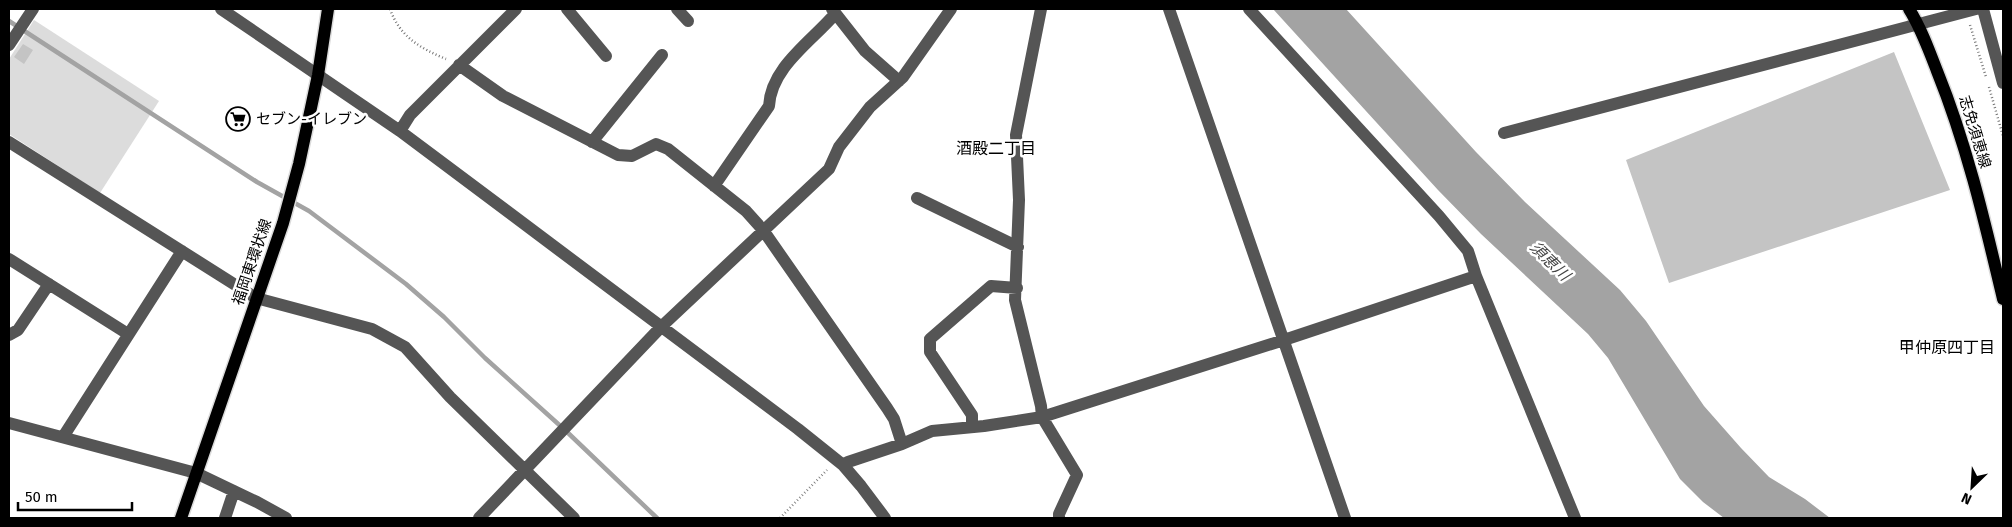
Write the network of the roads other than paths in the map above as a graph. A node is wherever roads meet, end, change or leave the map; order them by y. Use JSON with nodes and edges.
{"nodes":[{"id":1,"x":33,"y":9,"type":"edge"},
{"id":2,"x":221,"y":9,"type":"edge"},
{"id":3,"x":328,"y":9,"type":"edge"},
{"id":4,"x":516,"y":9,"type":"edge"},
{"id":5,"x":567,"y":9,"type":"edge"},
{"id":6,"x":677,"y":9,"type":"edge"},
{"id":7,"x":951,"y":9,"type":"edge"},
{"id":8,"x":1041,"y":9,"type":"edge"},
{"id":9,"x":1169,"y":9,"type":"edge"},
{"id":10,"x":1249,"y":9,"type":"edge"},
{"id":11,"x":1908,"y":9,"type":"edge"},
{"id":12,"x":1983,"y":9,"type":"edge"},
{"id":13,"x":1971,"y":10,"type":"edge"},
{"id":14,"x":834,"y":11,"type":"edge"},
{"id":15,"x":688,"y":21,"type":"dead end"},
{"id":16,"x":1918,"y":24,"type":"junction"},
{"id":17,"x":13,"y":29,"type":"edge"},
{"id":18,"x":9,"y":45,"type":"edge"},
{"id":19,"x":662,"y":55,"type":"dead end"},
{"id":20,"x":606,"y":56,"type":"dead end"},
{"id":21,"x":458,"y":65,"type":"junction"},
{"id":22,"x":318,"y":75,"type":"junction"},
{"id":23,"x":899,"y":81,"type":"junction"},
{"id":24,"x":2003,"y":83,"type":"edge"},
{"id":25,"x":400,"y":131,"type":"junction"},
{"id":26,"x":1504,"y":133,"type":"dead end"},
{"id":27,"x":9,"y":142,"type":"edge"},
{"id":28,"x":592,"y":142,"type":"junction"},
{"id":29,"x":714,"y":186,"type":"junction"},
{"id":30,"x":917,"y":198,"type":"dead end"},
{"id":31,"x":763,"y":230,"type":"junction"},
{"id":32,"x":1018,"y":247,"type":"junction"},
{"id":33,"x":182,"y":251,"type":"junction"},
{"id":34,"x":9,"y":258,"type":"edge"},
{"id":35,"x":1476,"y":276,"type":"junction"},
{"id":36,"x":49,"y":284,"type":"junction"},
{"id":37,"x":1017,"y":288,"type":"junction"},
{"id":38,"x":256,"y":298,"type":"junction"},
{"id":39,"x":2003,"y":299,"type":"edge"},
{"id":40,"x":661,"y":327,"type":"junction"},
{"id":41,"x":128,"y":334,"type":"junction"},
{"id":42,"x":9,"y":335,"type":"edge"},
{"id":43,"x":1284,"y":340,"type":"junction"},
{"id":44,"x":1042,"y":417,"type":"junction"},
{"id":45,"x":9,"y":423,"type":"edge"},
{"id":46,"x":972,"y":427,"type":"junction"},
{"id":47,"x":63,"y":437,"type":"junction"},
{"id":48,"x":902,"y":444,"type":"junction"},
{"id":49,"x":840,"y":462,"type":"junction"},
{"id":50,"x":525,"y":472,"type":"junction"},
{"id":51,"x":196,"y":473,"type":"junction"},
{"id":52,"x":234,"y":491,"type":"junction"},
{"id":53,"x":181,"y":518,"type":"edge"},
{"id":54,"x":225,"y":518,"type":"edge"},
{"id":55,"x":286,"y":518,"type":"edge"},
{"id":56,"x":479,"y":518,"type":"edge"},
{"id":57,"x":574,"y":518,"type":"edge"},
{"id":58,"x":885,"y":518,"type":"edge"},
{"id":59,"x":1059,"y":518,"type":"edge"},
{"id":60,"x":1345,"y":518,"type":"edge"},
{"id":61,"x":1576,"y":518,"type":"edge"}],
"edges":[{"from":1,"to":17,"type":"street"},
{"from":2,"to":22,"type":"street"},
{"from":3,"to":22,"type":"main road","name":"福岡東環状線"},
{"from":4,"to":21,"type":"street"},
{"from":5,"to":20,"type":"street"},
{"from":6,"to":15,"type":"street"},
{"from":7,"to":23,"type":"street"},
{"from":8,"to":32,"type":"street"},
{"from":9,"to":43,"type":"street"},
{"from":10,"to":35,"type":"street"},
{"from":11,"to":16,"type":"main road","name":"志免須恵線"},
{"from":12,"to":24,"type":"street"},
{"from":13,"to":16,"type":"street"},
{"from":14,"to":23,"type":"street"},
{"from":14,"to":29,"type":"street"},
{"from":16,"to":26,"type":"street"},
{"from":16,"to":39,"type":"main road","name":"志免須恵線"},
{"from":17,"to":18,"type":"street"},
{"from":19,"to":28,"type":"street"},
{"from":21,"to":25,"type":"street"},
{"from":21,"to":28,"type":"street"},
{"from":22,"to":25,"type":"street"},
{"from":22,"to":38,"type":"main road","name":"福岡東環状線"},
{"from":23,"to":31,"type":"street"},
{"from":25,"to":40,"type":"street"},
{"from":27,"to":33,"type":"street"},
{"from":28,"to":29,"type":"street"},
{"from":29,"to":31,"type":"street"},
{"from":30,"to":32,"type":"street"},
{"from":31,"to":40,"type":"street"},
{"from":31,"to":48,"type":"street"},
{"from":32,"to":37,"type":"street"},
{"from":33,"to":38,"type":"street"},
{"from":33,"to":41,"type":"street"},
{"from":34,"to":36,"type":"street"},
{"from":35,"to":43,"type":"street"},
{"from":35,"to":61,"type":"street"},
{"from":36,"to":41,"type":"street"},
{"from":36,"to":42,"type":"street"},
{"from":37,"to":44,"type":"street"},
{"from":37,"to":46,"type":"street"},
{"from":38,"to":50,"type":"street"},
{"from":38,"to":51,"type":"main road","name":"福岡東環状線"},
{"from":40,"to":49,"type":"street"},
{"from":40,"to":50,"type":"street"},
{"from":41,"to":47,"type":"street"},
{"from":43,"to":44,"type":"street"},
{"from":43,"to":60,"type":"street"},
{"from":44,"to":46,"type":"street"},
{"from":44,"to":59,"type":"street"},
{"from":45,"to":47,"type":"street"},
{"from":46,"to":48,"type":"street"},
{"from":47,"to":51,"type":"street"},
{"from":48,"to":49,"type":"street"},
{"from":49,"to":58,"type":"street"},
{"from":50,"to":56,"type":"street"},
{"from":50,"to":57,"type":"street"},
{"from":51,"to":52,"type":"street"},
{"from":51,"to":53,"type":"main road","name":"福岡東環状線"},
{"from":52,"to":54,"type":"street"},
{"from":52,"to":55,"type":"street"}]}
